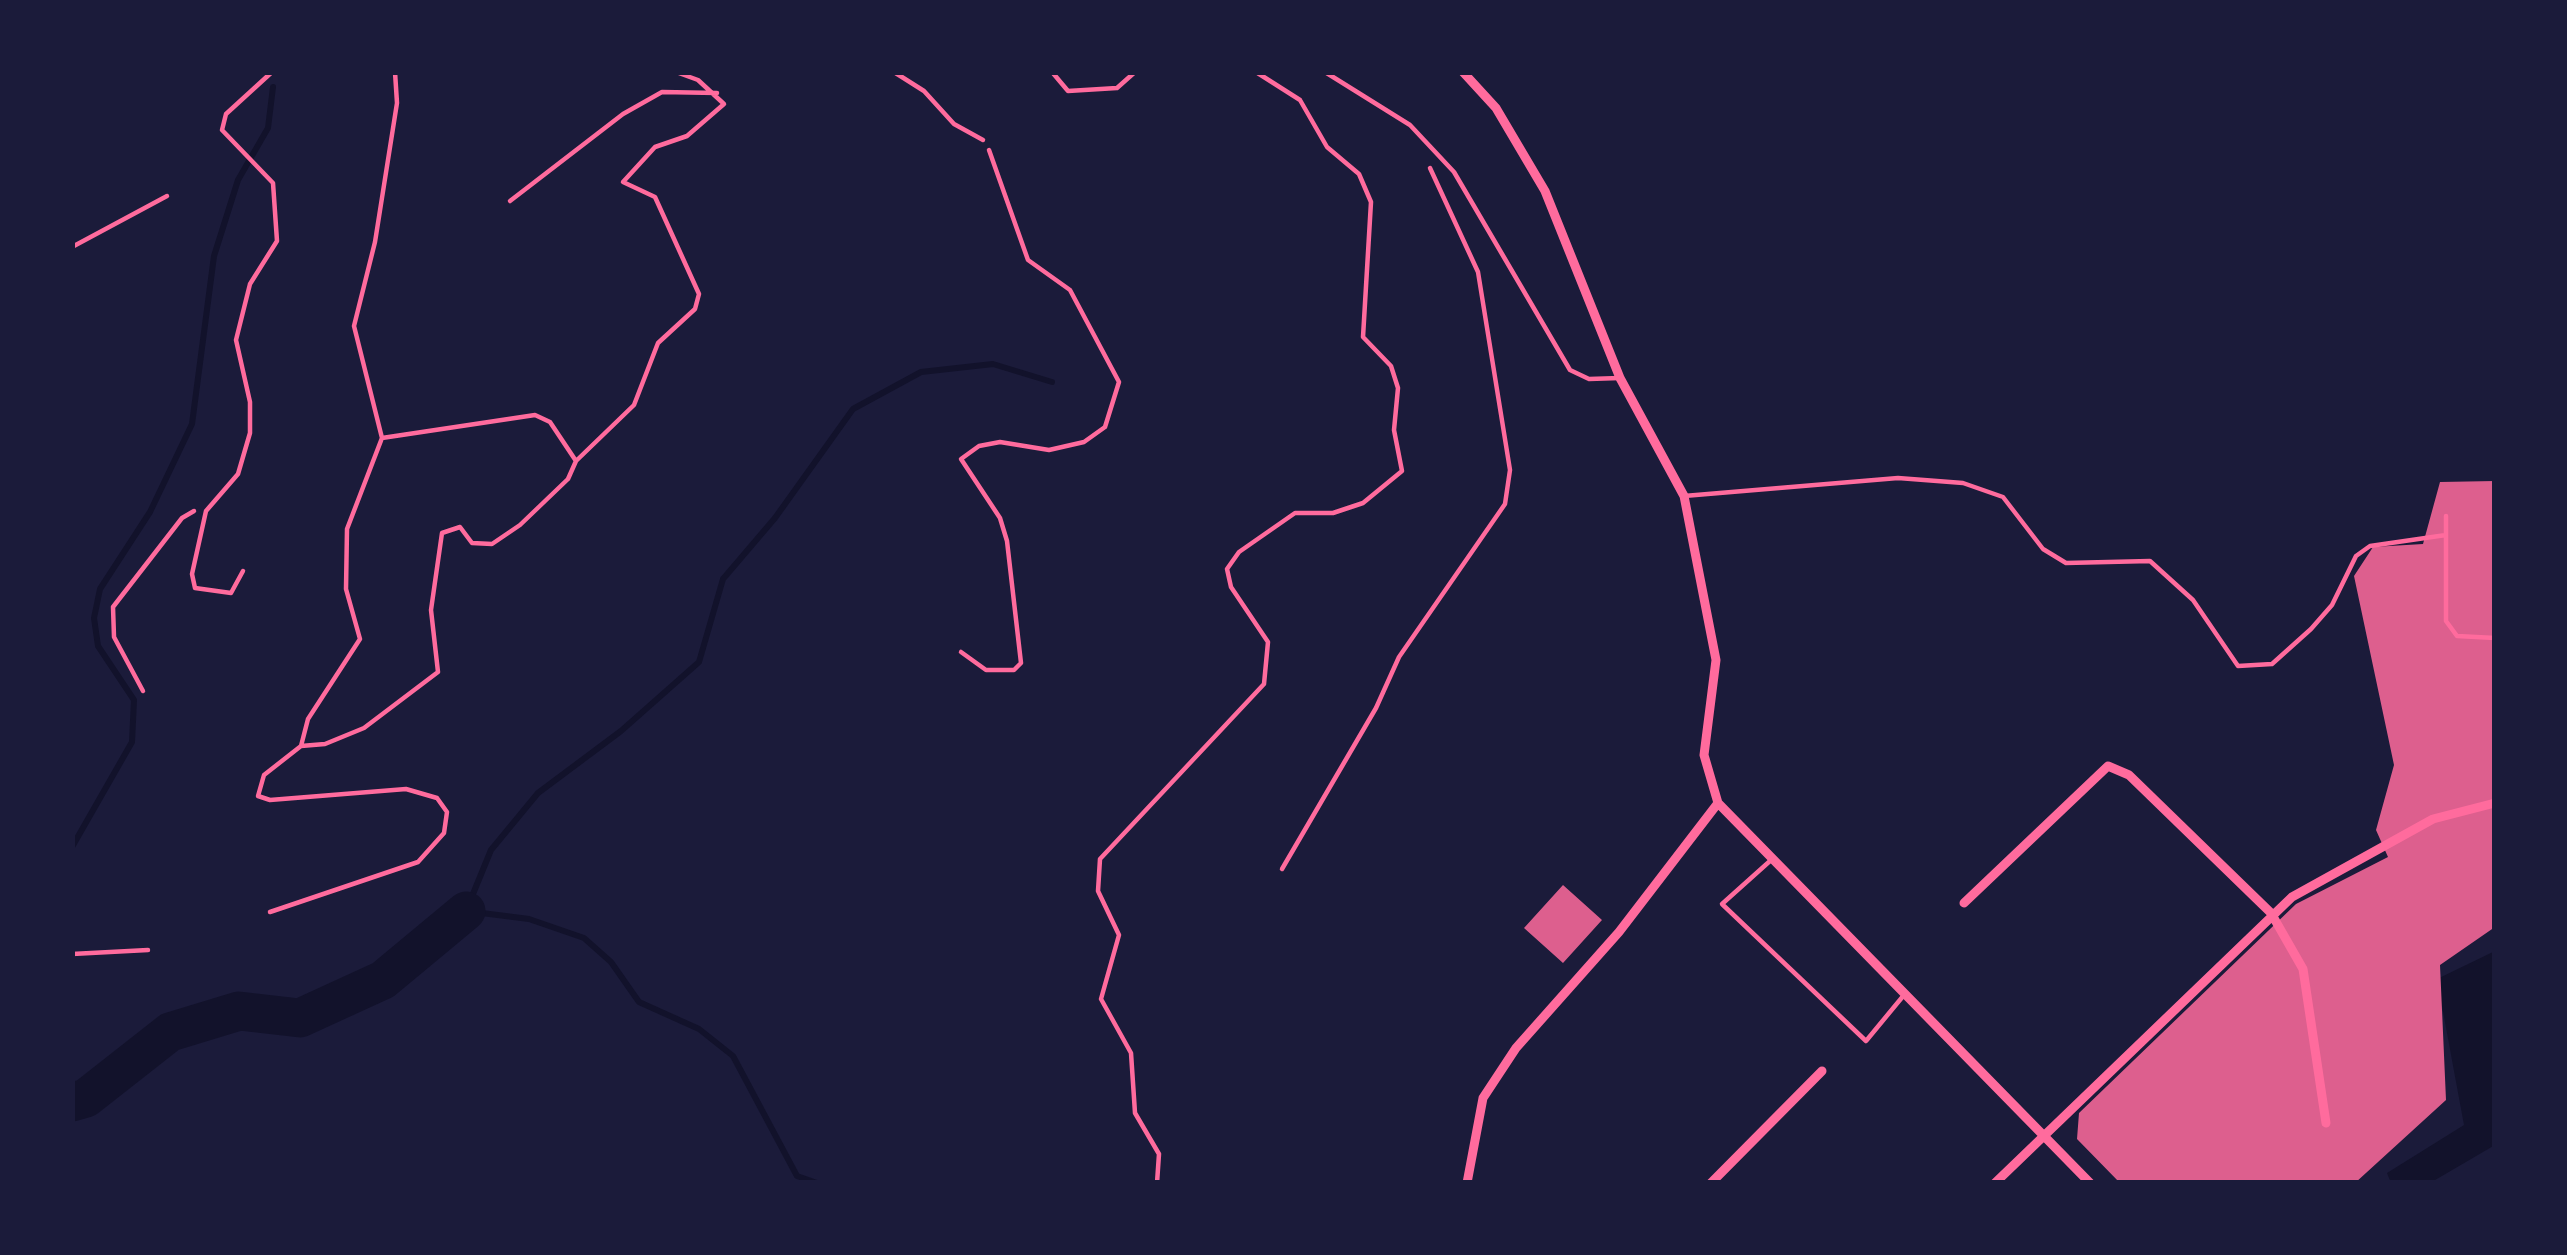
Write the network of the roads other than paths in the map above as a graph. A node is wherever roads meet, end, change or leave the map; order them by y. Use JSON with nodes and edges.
{"nodes":[{"id":1,"x":272,"y":72,"type":"edge"},
{"id":2,"x":394,"y":72,"type":"edge"},
{"id":3,"x":676,"y":72,"type":"edge"},
{"id":4,"x":894,"y":72,"type":"edge"},
{"id":5,"x":1052,"y":72,"type":"edge"},
{"id":6,"x":1135,"y":72,"type":"edge"},
{"id":7,"x":1256,"y":72,"type":"edge"},
{"id":8,"x":1325,"y":72,"type":"edge"},
{"id":9,"x":1463,"y":72,"type":"edge"},
{"id":10,"x":717,"y":93,"type":"junction"},
{"id":11,"x":982,"y":140,"type":"road end"},
{"id":12,"x":166,"y":196,"type":"dead end"},
{"id":13,"x":510,"y":201,"type":"dead end"},
{"id":14,"x":72,"y":247,"type":"edge"},
{"id":15,"x":1620,"y":378,"type":"junction"},
{"id":16,"x":382,"y":438,"type":"junction"},
{"id":17,"x":576,"y":460,"type":"junction"},
{"id":18,"x":1684,"y":496,"type":"junction"},
{"id":19,"x":2446,"y":516,"type":"dead end"},
{"id":20,"x":2446,"y":535,"type":"junction"},
{"id":21,"x":243,"y":571,"type":"dead end"},
{"id":22,"x":2495,"y":638,"type":"edge"},
{"id":23,"x":301,"y":746,"type":"junction"},
{"id":24,"x":2495,"y":802,"type":"edge"},
{"id":25,"x":1718,"y":803,"type":"junction"},
{"id":26,"x":1770,"y":861,"type":"junction"},
{"id":27,"x":1964,"y":903,"type":"dead end"},
{"id":28,"x":270,"y":912,"type":"dead end"},
{"id":29,"x":2271,"y":913,"type":"junction"},
{"id":30,"x":1904,"y":995,"type":"junction"},
{"id":31,"x":1822,"y":1071,"type":"dead end"},
{"id":32,"x":2326,"y":1123,"type":"dead end"},
{"id":33,"x":2044,"y":1136,"type":"junction"},
{"id":34,"x":1157,"y":1183,"type":"edge"},
{"id":35,"x":1467,"y":1183,"type":"edge"},
{"id":36,"x":1712,"y":1183,"type":"edge"},
{"id":37,"x":1995,"y":1183,"type":"edge"},
{"id":38,"x":2090,"y":1183,"type":"edge"}],
"edges":[{"from":1,"to":21,"type":"lane"},
{"from":2,"to":16,"type":"lane"},
{"from":3,"to":10,"type":"lane"},
{"from":4,"to":11,"type":"lane"},
{"from":5,"to":6,"type":"lane"},
{"from":7,"to":34,"type":"lane"},
{"from":8,"to":15,"type":"lane"},
{"from":9,"to":15,"type":"street"},
{"from":10,"to":13,"type":"lane"},
{"from":10,"to":17,"type":"lane"},
{"from":12,"to":14,"type":"lane"},
{"from":15,"to":18,"type":"street"},
{"from":16,"to":17,"type":"lane"},
{"from":16,"to":23,"type":"lane"},
{"from":17,"to":23,"type":"lane"},
{"from":18,"to":20,"type":"lane"},
{"from":18,"to":25,"type":"street"},
{"from":19,"to":20,"type":"lane"},
{"from":20,"to":22,"type":"lane"},
{"from":23,"to":28,"type":"lane"},
{"from":24,"to":29,"type":"street"},
{"from":25,"to":26,"type":"street"},
{"from":25,"to":35,"type":"street"},
{"from":26,"to":30,"type":"street"},
{"from":26,"to":30,"type":"lane"},
{"from":27,"to":29,"type":"street"},
{"from":29,"to":32,"type":"street"},
{"from":29,"to":33,"type":"street"},
{"from":30,"to":33,"type":"street"},
{"from":31,"to":36,"type":"street"},
{"from":33,"to":37,"type":"street"},
{"from":33,"to":38,"type":"street"}]}
